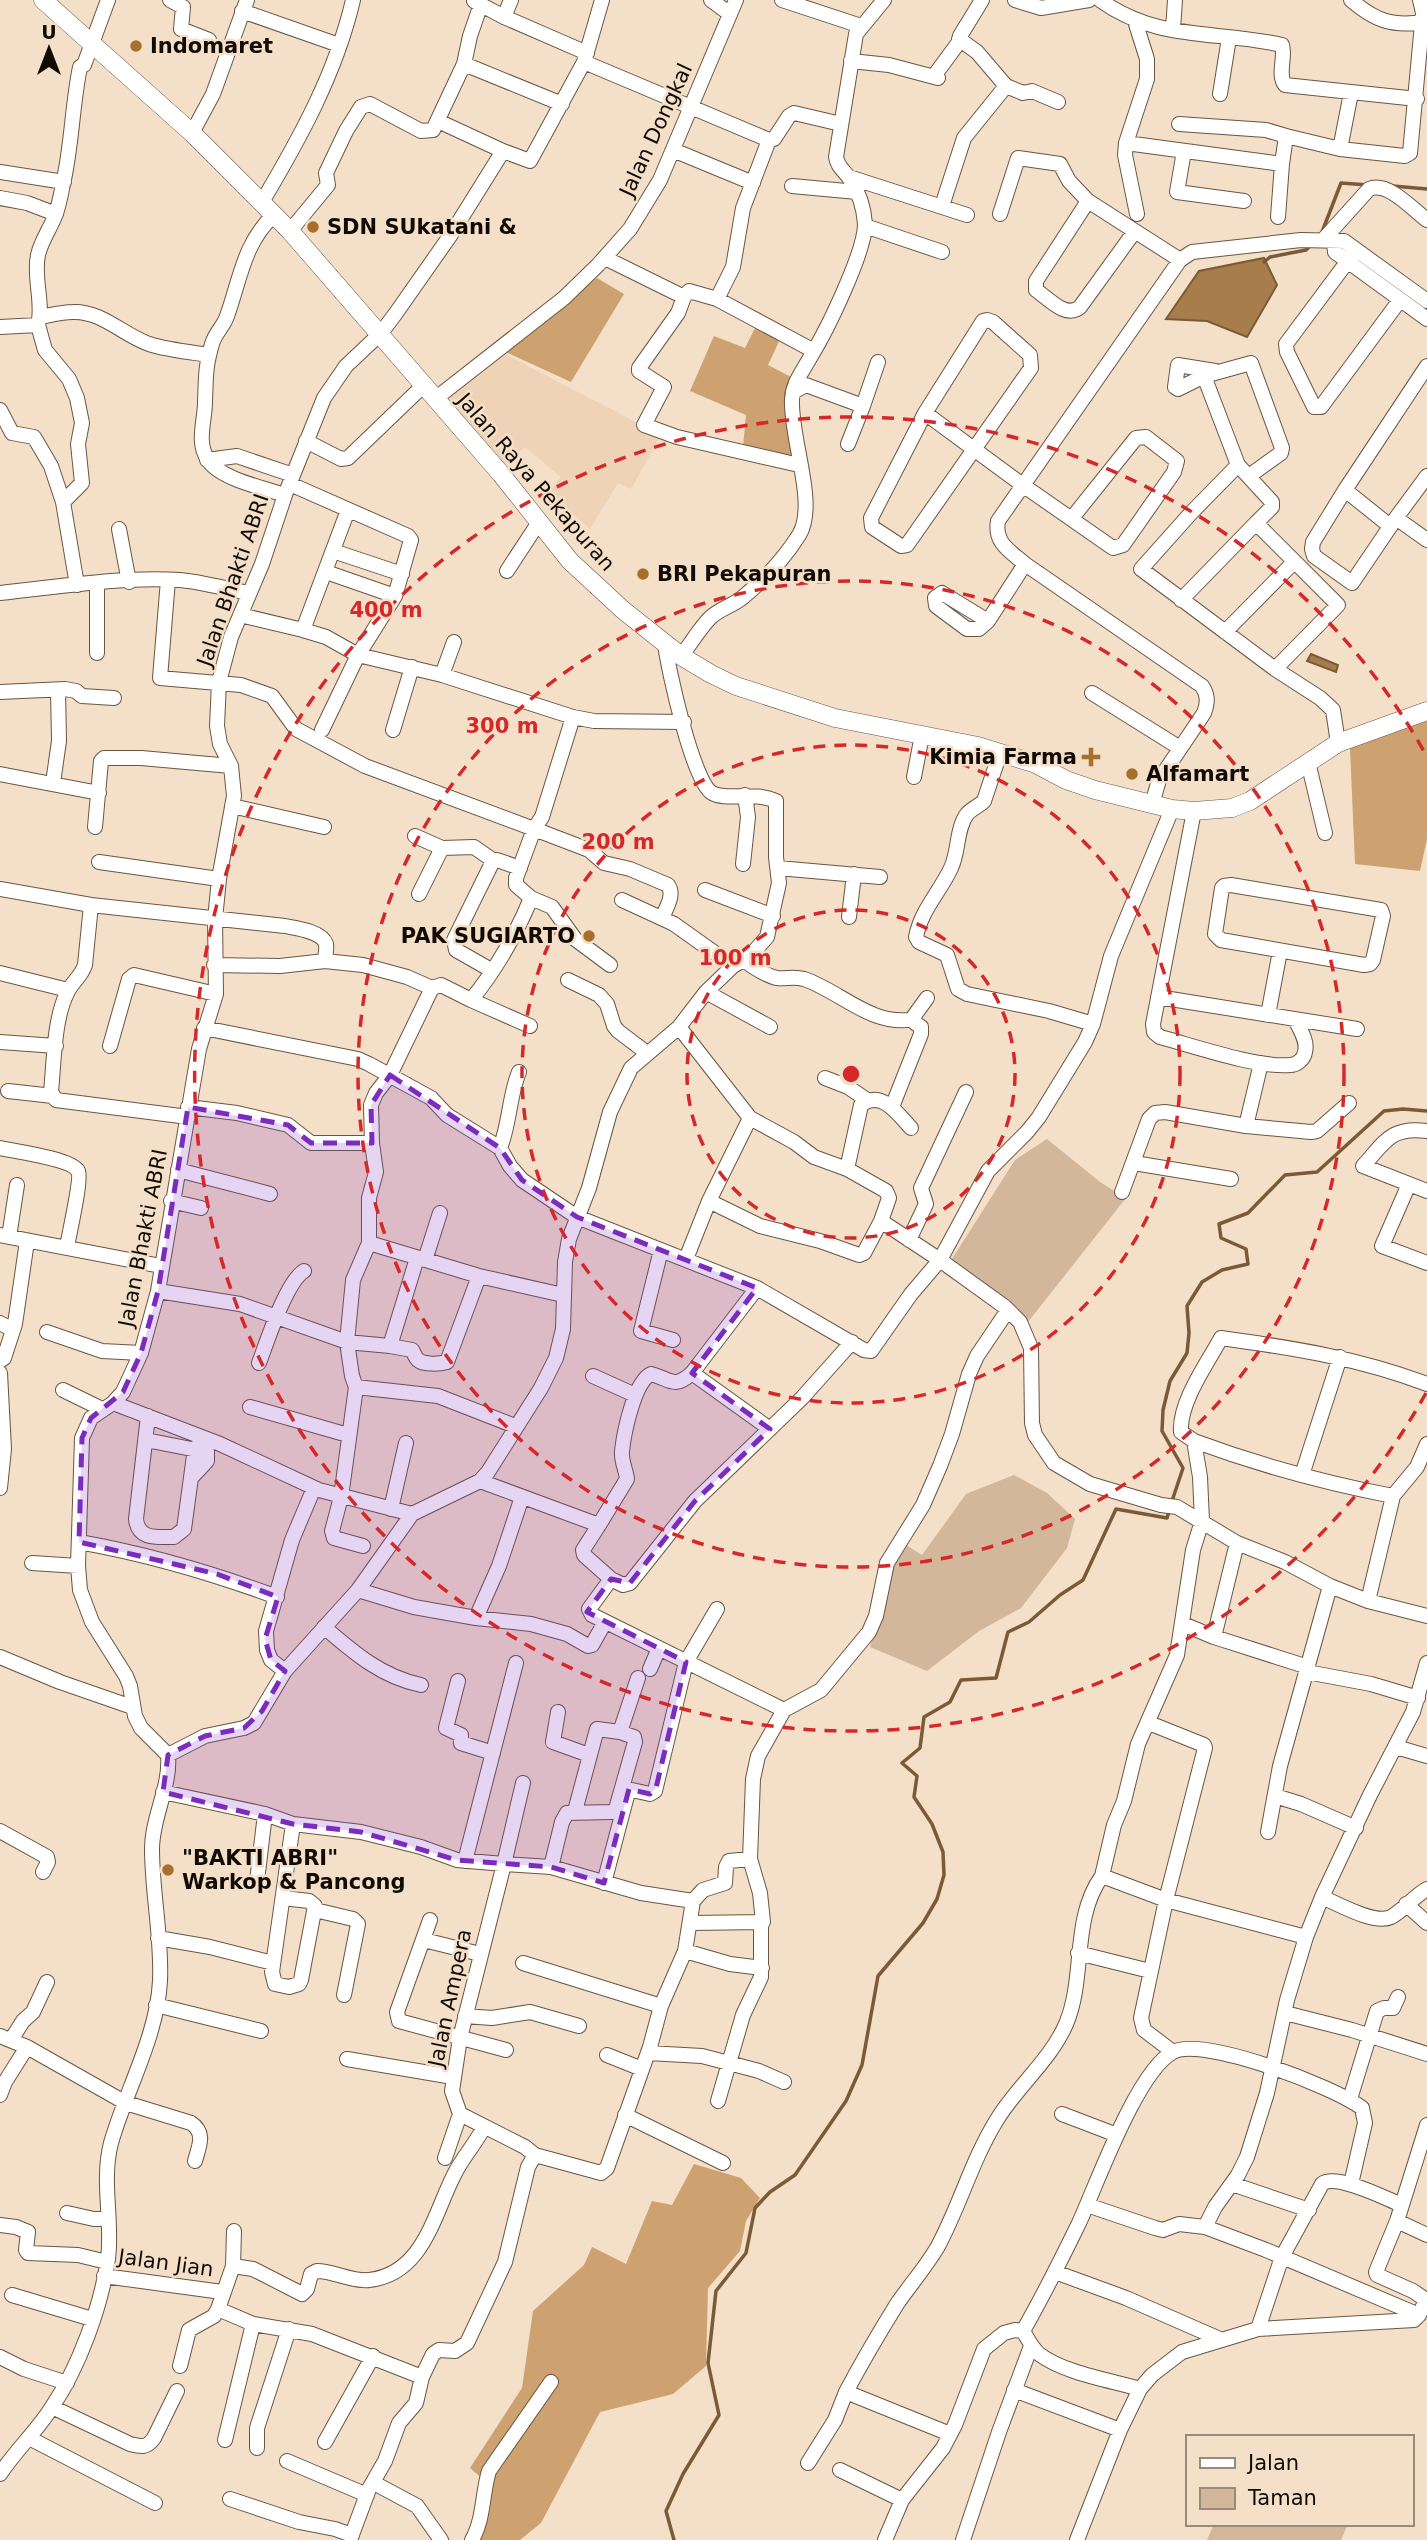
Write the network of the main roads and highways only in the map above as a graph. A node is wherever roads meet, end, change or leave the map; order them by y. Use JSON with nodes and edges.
{"nodes":[{"id":1,"x":43,"y":0,"type":"edge"},
{"id":2,"x":1427,"y":711,"type":"edge"}],
"edges":[{"from":1,"to":2,"type":"main road","name":"Jalan Raya Pekapuran"}]}
